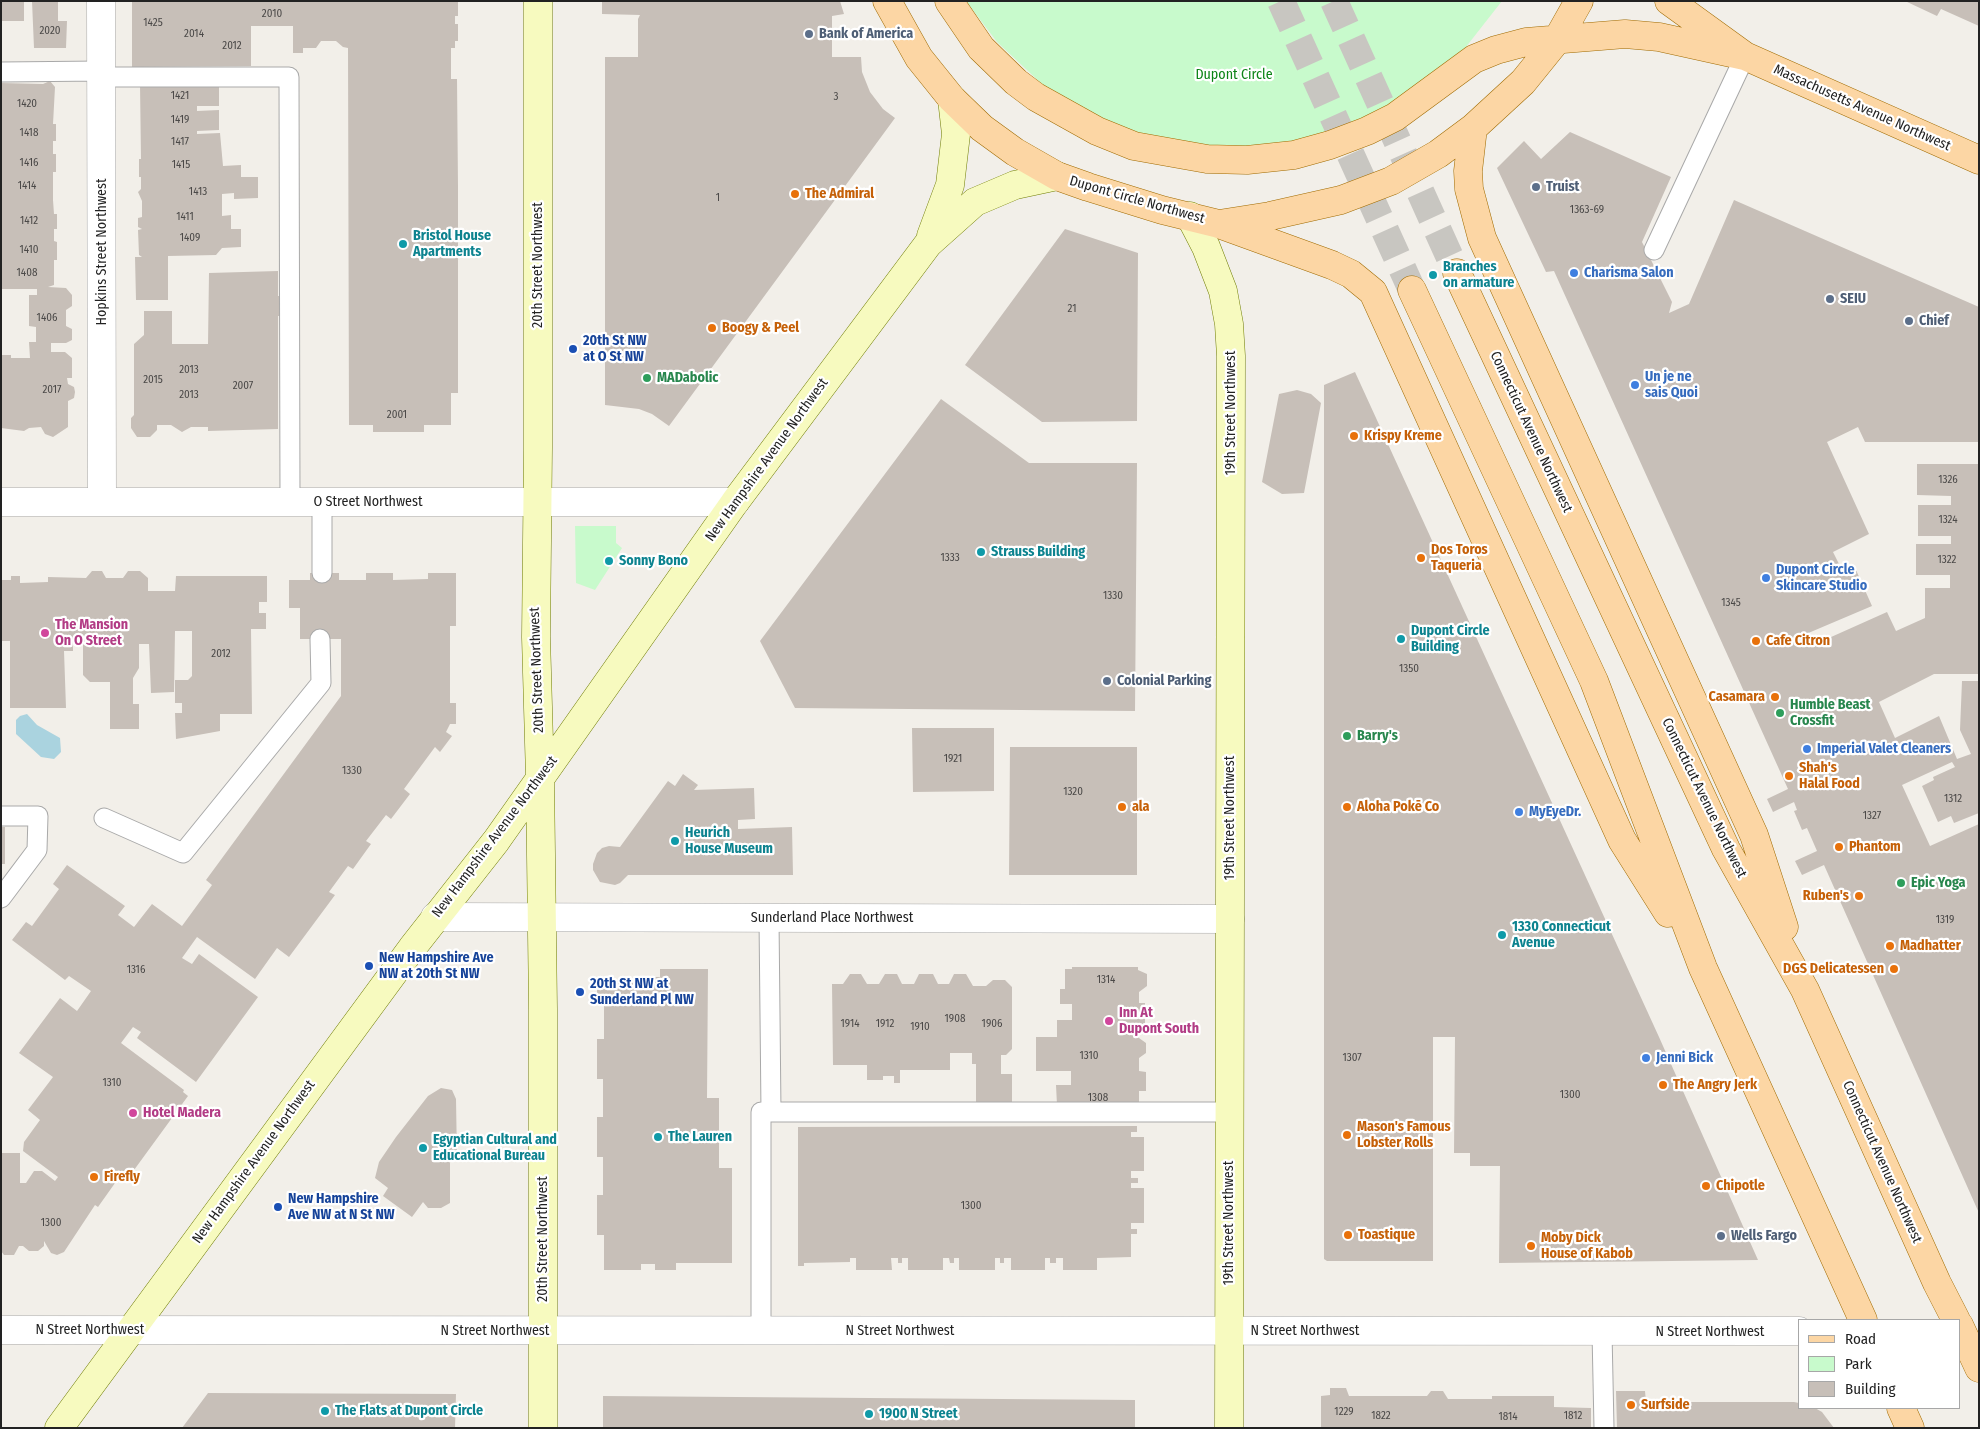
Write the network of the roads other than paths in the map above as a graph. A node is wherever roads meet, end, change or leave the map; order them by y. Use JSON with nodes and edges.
{"nodes":[{"id":1,"x":101,"y":1,"type":"edge"},
{"id":2,"x":538,"y":1,"type":"edge"},
{"id":3,"x":886,"y":1,"type":"edge"},
{"id":4,"x":949,"y":1,"type":"edge"},
{"id":5,"x":1579,"y":1,"type":"edge"},
{"id":6,"x":1669,"y":1,"type":"edge"},
{"id":7,"x":1557,"y":40,"type":"junction"},
{"id":8,"x":1744,"y":56,"type":"junction"},
{"id":9,"x":1,"y":72,"type":"edge"},
{"id":10,"x":101,"y":74,"type":"junction"},
{"id":11,"x":952,"y":99,"type":"junction"},
{"id":12,"x":1473,"y":128,"type":"junction"},
{"id":13,"x":1979,"y":160,"type":"edge"},
{"id":14,"x":1057,"y":176,"type":"junction"},
{"id":15,"x":1190,"y":216,"type":"junction"},
{"id":16,"x":1219,"y":224,"type":"junction"},
{"id":17,"x":928,"y":244,"type":"junction"},
{"id":18,"x":1654,"y":250,"type":"dead end"},
{"id":19,"x":1457,"y":273,"type":"tunnel mouth"},
{"id":20,"x":1412,"y":290,"type":"tunnel mouth"},
{"id":21,"x":1,"y":502,"type":"edge"},
{"id":22,"x":102,"y":502,"type":"junction"},
{"id":23,"x":290,"y":502,"type":"junction"},
{"id":24,"x":322,"y":502,"type":"junction"},
{"id":25,"x":537,"y":502,"type":"junction"},
{"id":26,"x":735,"y":502,"type":"junction"},
{"id":27,"x":322,"y":573,"type":"dead end"},
{"id":28,"x":320,"y":640,"type":"dead end"},
{"id":29,"x":540,"y":778,"type":"junction"},
{"id":30,"x":1,"y":816,"type":"edge"},
{"id":31,"x":104,"y":818,"type":"dead end"},
{"id":32,"x":1,"y":898,"type":"edge"},
{"id":33,"x":435,"y":917,"type":"junction"},
{"id":34,"x":542,"y":917,"type":"junction"},
{"id":35,"x":769,"y":918,"type":"junction"},
{"id":36,"x":1230,"y":919,"type":"junction"},
{"id":37,"x":1703,"y":968,"type":"junction"},
{"id":38,"x":1804,"y":990,"type":"junction"},
{"id":39,"x":771,"y":1112,"type":"junction"},
{"id":40,"x":1230,"y":1112,"type":"junction"},
{"id":41,"x":1863,"y":1319,"type":"edge"},
{"id":42,"x":1955,"y":1319,"type":"edge"},
{"id":43,"x":1960,"y":1326,"type":"edge"},
{"id":44,"x":1979,"y":1326,"type":"edge"},
{"id":45,"x":1960,"y":1328,"type":"edge"},
{"id":46,"x":1,"y":1330,"type":"edge"},
{"id":47,"x":130,"y":1330,"type":"junction"},
{"id":48,"x":543,"y":1331,"type":"junction"},
{"id":49,"x":761,"y":1331,"type":"junction"},
{"id":50,"x":1229,"y":1331,"type":"junction"},
{"id":51,"x":1798,"y":1331,"type":"edge"},
{"id":52,"x":1602,"y":1332,"type":"junction"},
{"id":53,"x":1979,"y":1368,"type":"edge"},
{"id":54,"x":1901,"y":1409,"type":"edge"},
{"id":55,"x":59,"y":1428,"type":"edge"},
{"id":56,"x":543,"y":1428,"type":"edge"},
{"id":57,"x":1230,"y":1428,"type":"edge"},
{"id":58,"x":1604,"y":1428,"type":"edge"},
{"id":59,"x":1910,"y":1428,"type":"edge"}],
"edges":[{"from":1,"to":10,"type":"street","name":"Hopkins Street Northwest"},
{"from":2,"to":25,"type":"main road","name":"20th Street Northwest"},
{"from":3,"to":11,"type":"main road","name":"Dupont Circle Northwest"},
{"from":4,"to":7,"type":"main road"},
{"from":5,"to":7,"type":"main road","name":"Dupont Circle Northwest"},
{"from":6,"to":8,"type":"main road","name":"Massachusetts Avenue Northwest"},
{"from":7,"to":8,"type":"main road","name":"Massachusetts Avenue Northwest"},
{"from":7,"to":12,"type":"main road","name":"Dupont Circle Northwest"},
{"from":8,"to":13,"type":"main road","name":"Massachusetts Avenue Northwest"},
{"from":8,"to":18,"type":"lane"},
{"from":9,"to":10,"type":"lane"},
{"from":10,"to":22,"type":"street","name":"Hopkins Street Northwest"},
{"from":10,"to":23,"type":"lane"},
{"from":11,"to":14,"type":"main road","name":"Dupont Circle Northwest"},
{"from":11,"to":17,"type":"main road","name":"New Hampshire Avenue Northwest"},
{"from":12,"to":16,"type":"main road","name":"Dupont Circle Northwest"},
{"from":12,"to":38,"type":"main road"},
{"from":14,"to":15,"type":"main road","name":"Dupont Circle Northwest"},
{"from":14,"to":17,"type":"main road","name":"New Hampshire Avenue Northwest"},
{"from":15,"to":16,"type":"main road","name":"Dupont Circle Northwest"},
{"from":15,"to":36,"type":"main road","name":"19th Street Northwest"},
{"from":16,"to":37,"type":"main road"},
{"from":17,"to":26,"type":"main road","name":"New Hampshire Avenue Northwest"},
{"from":19,"to":38,"type":"main road","name":"Connecticut Avenue Northwest"},
{"from":20,"to":37,"type":"main road"},
{"from":21,"to":22,"type":"street","name":"O Street Northwest"},
{"from":22,"to":23,"type":"street","name":"O Street Northwest"},
{"from":23,"to":24,"type":"street","name":"O Street Northwest"},
{"from":24,"to":25,"type":"street","name":"O Street Northwest"},
{"from":24,"to":27,"type":"lane"},
{"from":25,"to":26,"type":"street","name":"O Street Northwest"},
{"from":25,"to":29,"type":"main road","name":"20th Street Northwest"},
{"from":26,"to":29,"type":"main road","name":"New Hampshire Avenue Northwest"},
{"from":28,"to":31,"type":"lane"},
{"from":29,"to":33,"type":"main road","name":"New Hampshire Avenue Northwest"},
{"from":29,"to":34,"type":"main road","name":"20th Street Northwest"},
{"from":30,"to":32,"type":"lane"},
{"from":33,"to":34,"type":"street","name":"Sunderland Place Northwest"},
{"from":33,"to":47,"type":"main road","name":"New Hampshire Avenue Northwest"},
{"from":34,"to":35,"type":"street","name":"Sunderland Place Northwest"},
{"from":34,"to":48,"type":"main road","name":"20th Street Northwest"},
{"from":35,"to":36,"type":"street","name":"Sunderland Place Northwest"},
{"from":35,"to":39,"type":"lane"},
{"from":36,"to":40,"type":"main road","name":"19th Street Northwest"},
{"from":37,"to":41,"type":"main road"},
{"from":38,"to":42,"type":"main road","name":"Connecticut Avenue Northwest"},
{"from":39,"to":40,"type":"lane"},
{"from":39,"to":49,"type":"lane"},
{"from":40,"to":50,"type":"main road","name":"19th Street Northwest"},
{"from":43,"to":44,"type":"main road"},
{"from":45,"to":53,"type":"main road"},
{"from":46,"to":47,"type":"street","name":"N Street Northwest"},
{"from":47,"to":48,"type":"street","name":"N Street Northwest"},
{"from":47,"to":55,"type":"main road","name":"New Hampshire Avenue Northwest"},
{"from":48,"to":49,"type":"street","name":"N Street Northwest"},
{"from":48,"to":56,"type":"main road","name":"20th Street Northwest"},
{"from":49,"to":50,"type":"street","name":"N Street Northwest"},
{"from":50,"to":52,"type":"street","name":"N Street Northwest"},
{"from":50,"to":57,"type":"main road","name":"19th Street Northwest"},
{"from":51,"to":52,"type":"street","name":"N Street Northwest"},
{"from":52,"to":58,"type":"lane"},
{"from":54,"to":59,"type":"main road"}]}
